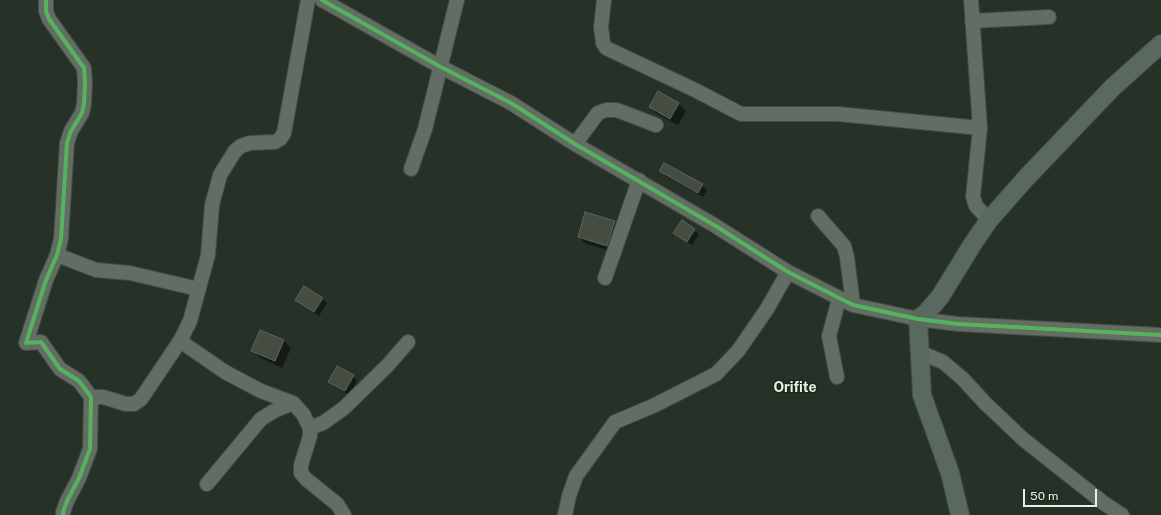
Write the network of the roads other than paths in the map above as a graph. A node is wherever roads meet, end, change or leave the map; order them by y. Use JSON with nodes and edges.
{"nodes":[{"id":1,"x":46,"y":0,"type":"edge"},
{"id":2,"x":308,"y":0,"type":"edge"},
{"id":3,"x":322,"y":0,"type":"edge"},
{"id":4,"x":457,"y":0,"type":"edge"},
{"id":5,"x":604,"y":0,"type":"edge"},
{"id":6,"x":970,"y":0,"type":"edge"},
{"id":7,"x":1049,"y":17,"type":"dead end"},
{"id":8,"x":972,"y":21,"type":"junction"},
{"id":9,"x":1161,"y":44,"type":"edge"},
{"id":10,"x":439,"y":66,"type":"junction"},
{"id":11,"x":656,"y":125,"type":"dead end"},
{"id":12,"x":980,"y":128,"type":"junction"},
{"id":13,"x":575,"y":144,"type":"junction"},
{"id":14,"x":411,"y":169,"type":"dead end"},
{"id":15,"x":639,"y":180,"type":"junction"},
{"id":16,"x":818,"y":216,"type":"dead end"},
{"id":17,"x":989,"y":220,"type":"junction"},
{"id":18,"x":57,"y":255,"type":"junction"},
{"id":19,"x":788,"y":272,"type":"junction"},
{"id":20,"x":605,"y":278,"type":"dead end"},
{"id":21,"x":198,"y":289,"type":"junction"},
{"id":22,"x":839,"y":299,"type":"junction"},
{"id":23,"x":853,"y":305,"type":"junction"},
{"id":24,"x":918,"y":319,"type":"junction"},
{"id":25,"x":1161,"y":335,"type":"edge"},
{"id":26,"x":180,"y":342,"type":"junction"},
{"id":27,"x":408,"y":342,"type":"dead end"},
{"id":28,"x":919,"y":352,"type":"junction"},
{"id":29,"x":837,"y":377,"type":"dead end"},
{"id":30,"x":91,"y":397,"type":"junction"},
{"id":31,"x":293,"y":404,"type":"junction"},
{"id":32,"x":310,"y":428,"type":"junction"},
{"id":33,"x":207,"y":484,"type":"dead end"},
{"id":34,"x":61,"y":514,"type":"edge"},
{"id":35,"x":344,"y":515,"type":"edge"},
{"id":36,"x":565,"y":515,"type":"edge"},
{"id":37,"x":960,"y":515,"type":"edge"},
{"id":38,"x":1122,"y":515,"type":"edge"}],
"edges":[{"from":1,"to":18,"type":"street"},
{"from":2,"to":21,"type":"street"},
{"from":3,"to":10,"type":"street"},
{"from":4,"to":10,"type":"street"},
{"from":5,"to":12,"type":"street"},
{"from":6,"to":8,"type":"street"},
{"from":7,"to":8,"type":"street"},
{"from":8,"to":12,"type":"street"},
{"from":9,"to":17,"type":"main road"},
{"from":10,"to":13,"type":"street"},
{"from":10,"to":14,"type":"street"},
{"from":11,"to":13,"type":"street"},
{"from":12,"to":17,"type":"street"},
{"from":13,"to":15,"type":"street"},
{"from":15,"to":19,"type":"street"},
{"from":15,"to":20,"type":"street"},
{"from":16,"to":23,"type":"street"},
{"from":17,"to":24,"type":"main road"},
{"from":18,"to":21,"type":"street"},
{"from":18,"to":30,"type":"street"},
{"from":19,"to":22,"type":"street"},
{"from":19,"to":36,"type":"street"},
{"from":21,"to":26,"type":"street"},
{"from":22,"to":23,"type":"street"},
{"from":22,"to":29,"type":"street"},
{"from":23,"to":24,"type":"street"},
{"from":24,"to":25,"type":"street"},
{"from":24,"to":28,"type":"main road"},
{"from":26,"to":30,"type":"street"},
{"from":26,"to":31,"type":"street"},
{"from":27,"to":32,"type":"street"},
{"from":28,"to":37,"type":"main road"},
{"from":28,"to":38,"type":"street"},
{"from":30,"to":34,"type":"street"},
{"from":31,"to":32,"type":"street"},
{"from":31,"to":33,"type":"street"},
{"from":32,"to":35,"type":"street"}]}
